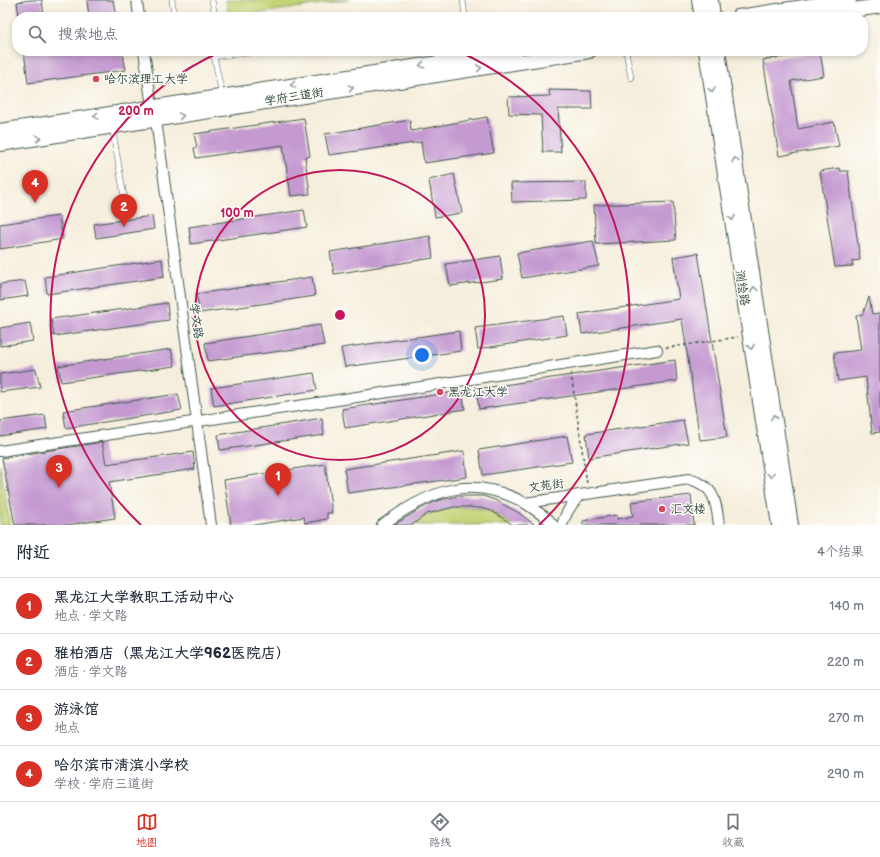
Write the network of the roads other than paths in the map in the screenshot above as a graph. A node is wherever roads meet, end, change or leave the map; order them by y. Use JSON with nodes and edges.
{"nodes":[{"id":1,"x":137,"y":0,"type":"edge"},
{"id":2,"x":172,"y":0,"type":"edge"},
{"id":3,"x":212,"y":0,"type":"edge"},
{"id":4,"x":463,"y":0,"type":"edge"},
{"id":5,"x":699,"y":0,"type":"edge"},
{"id":6,"x":711,"y":0,"type":"edge"},
{"id":7,"x":849,"y":0,"type":"edge"},
{"id":8,"x":880,"y":6,"type":"edge"},
{"id":9,"x":138,"y":12,"type":"edge"},
{"id":10,"x":173,"y":12,"type":"edge"},
{"id":11,"x":214,"y":12,"type":"edge"},
{"id":12,"x":464,"y":12,"type":"edge"},
{"id":13,"x":701,"y":12,"type":"edge"},
{"id":14,"x":712,"y":12,"type":"edge"},
{"id":15,"x":771,"y":12,"type":"edge"},
{"id":16,"x":841,"y":12,"type":"edge"},
{"id":17,"x":145,"y":56,"type":"edge"},
{"id":18,"x":222,"y":56,"type":"edge"},
{"id":19,"x":483,"y":56,"type":"edge"},
{"id":20,"x":554,"y":56,"type":"edge"},
{"id":21,"x":627,"y":56,"type":"edge"},
{"id":22,"x":707,"y":56,"type":"edge"},
{"id":23,"x":719,"y":56,"type":"edge"},
{"id":24,"x":214,"y":57,"type":"joint"},
{"id":25,"x":631,"y":78,"type":"dead end"},
{"id":26,"x":222,"y":96,"type":"junction"},
{"id":27,"x":154,"y":113,"type":"junction"},
{"id":28,"x":112,"y":125,"type":"junction"},
{"id":29,"x":0,"y":131,"type":"edge"},
{"id":30,"x":0,"y":144,"type":"edge"},
{"id":31,"x":126,"y":208,"type":"dead end"},
{"id":32,"x":657,"y":350,"type":"road end"},
{"id":33,"x":196,"y":422,"type":"junction"},
{"id":34,"x":0,"y":451,"type":"edge"},
{"id":35,"x":584,"y":494,"type":"junction"},
{"id":36,"x":525,"y":503,"type":"junction"},
{"id":37,"x":211,"y":525,"type":"edge"},
{"id":38,"x":382,"y":525,"type":"edge"},
{"id":39,"x":553,"y":525,"type":"edge"},
{"id":40,"x":562,"y":525,"type":"edge"},
{"id":41,"x":719,"y":525,"type":"edge"},
{"id":42,"x":779,"y":525,"type":"edge"},
{"id":43,"x":790,"y":525,"type":"edge"}],
"edges":[{"from":1,"to":9,"type":"street"},
{"from":2,"to":10,"type":"lane"},
{"from":3,"to":11,"type":"lane"},
{"from":4,"to":12,"type":"lane"},
{"from":5,"to":13,"type":"main road"},
{"from":6,"to":14,"type":"main road"},
{"from":7,"to":15,"type":"main road"},
{"from":8,"to":16,"type":"main road"},
{"from":17,"to":27,"type":"street","name":"学文路"},
{"from":18,"to":24,"type":"lane"},
{"from":19,"to":26,"type":"main road","name":"学府三道街","one_way":true},
{"from":27,"to":20,"type":"main road","name":"学府三道街","one_way":true},
{"from":21,"to":25,"type":"lane"},
{"from":22,"to":42,"type":"main road","name":"测绘路","one_way":true},
{"from":43,"to":23,"type":"main road","name":"测绘路","one_way":true},
{"from":24,"to":26,"type":"lane"},
{"from":26,"to":27,"type":"main road","name":"学府三道街"},
{"from":27,"to":28,"type":"main road","name":"学府三道街"},
{"from":27,"to":29,"type":"main road","name":"学府三道街","one_way":true},
{"from":27,"to":33,"type":"street","name":"学文路"},
{"from":30,"to":28,"type":"main road","name":"学府三道街","one_way":true},
{"from":28,"to":31,"type":"lane"},
{"from":32,"to":33,"type":"street"},
{"from":33,"to":34,"type":"street"},
{"from":33,"to":37,"type":"street","name":"学文路"},
{"from":35,"to":36,"type":"street","name":"文苑街"},
{"from":35,"to":40,"type":"street"},
{"from":35,"to":41,"type":"street","name":"文苑街"},
{"from":36,"to":38,"type":"street","name":"文苑街"},
{"from":36,"to":39,"type":"street"}]}
